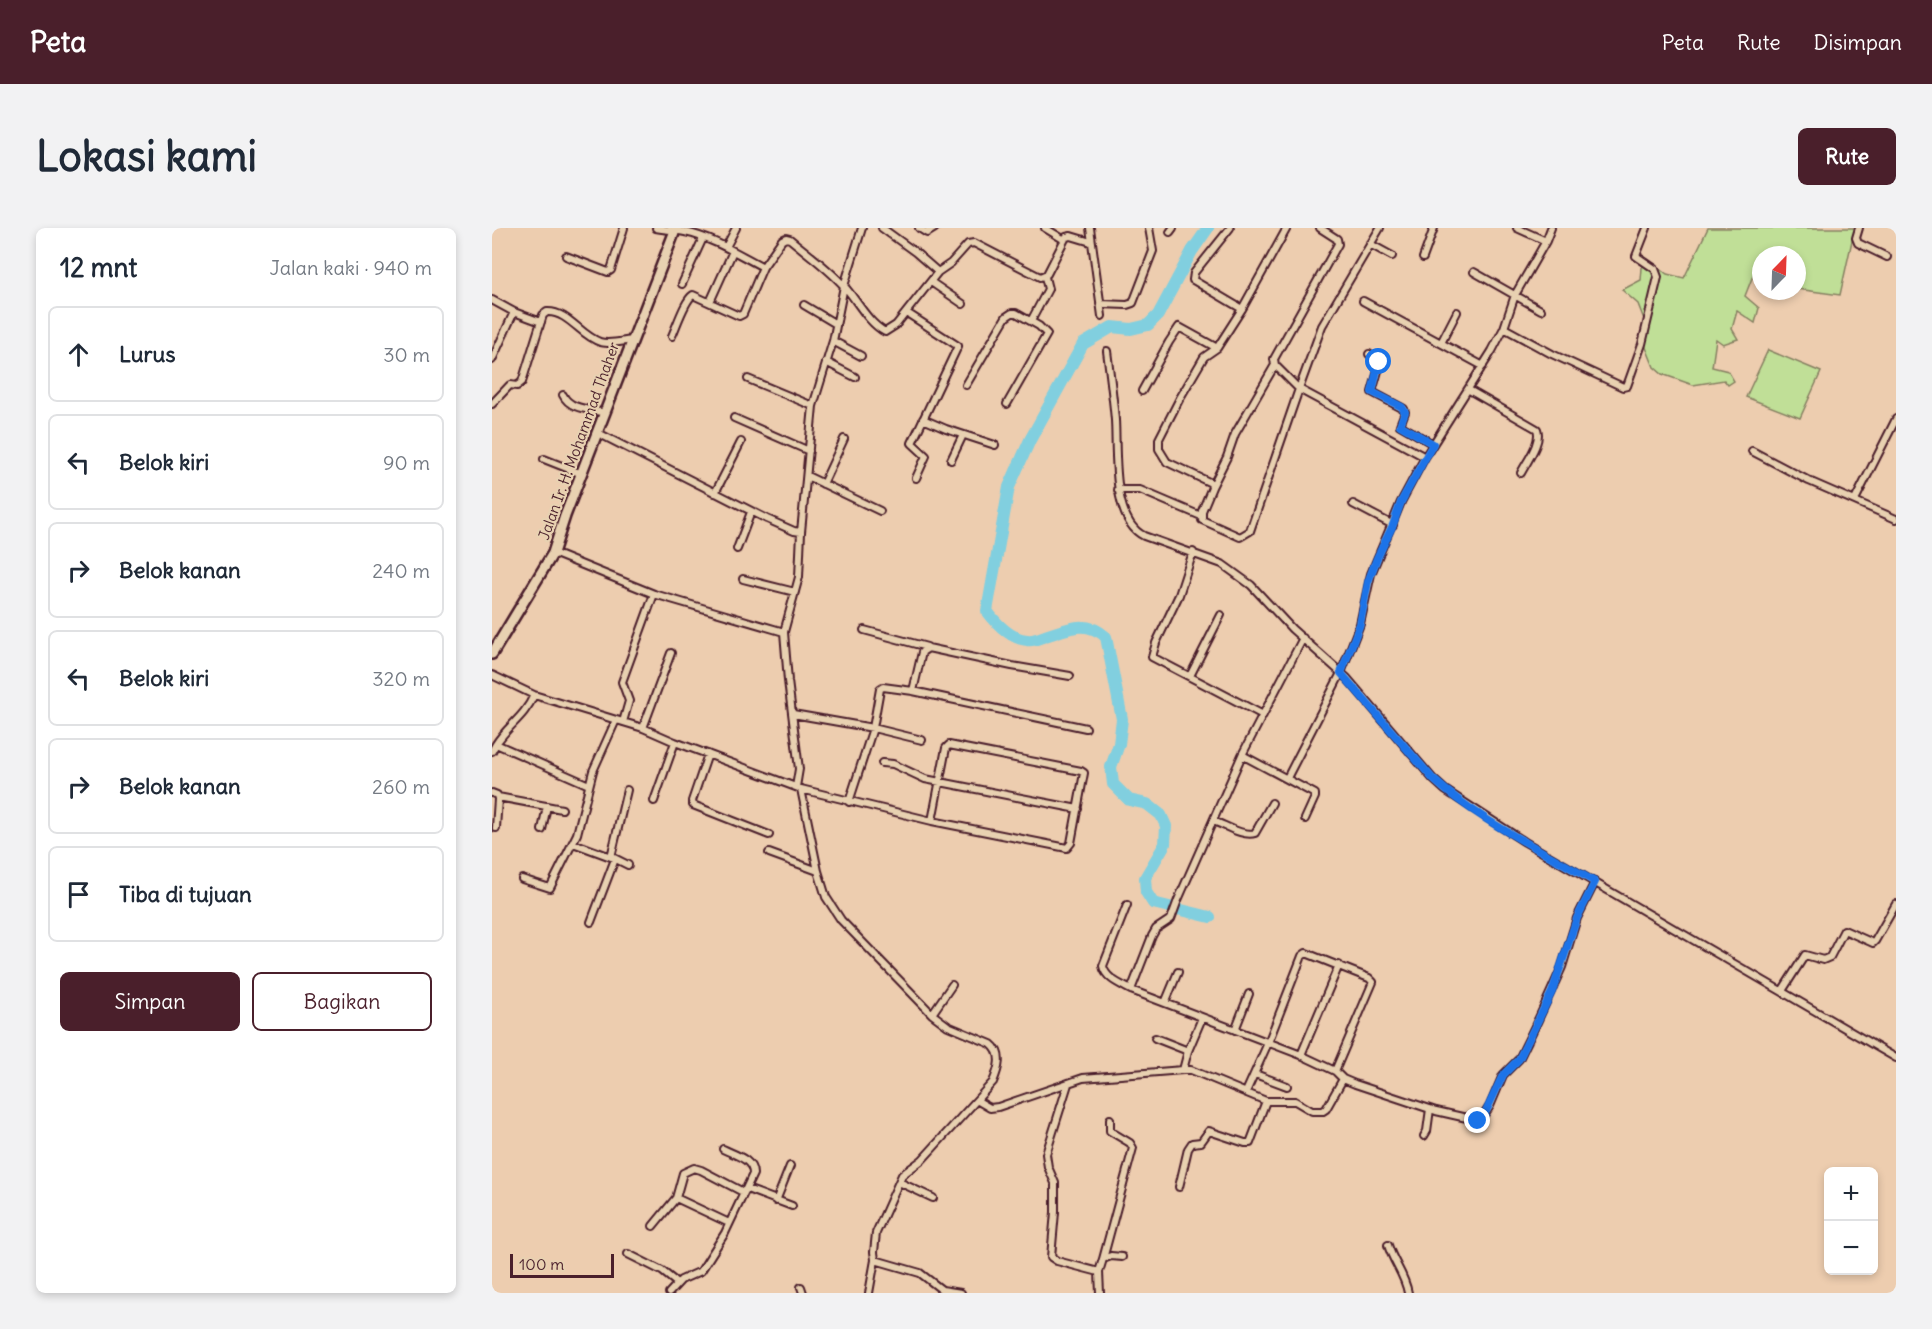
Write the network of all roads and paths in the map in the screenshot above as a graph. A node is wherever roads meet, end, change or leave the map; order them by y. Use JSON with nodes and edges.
{"nodes":[{"id":1,"x":624,"y":228,"type":"edge"},
{"id":2,"x":656,"y":228,"type":"edge"},
{"id":3,"x":736,"y":228,"type":"edge"},
{"id":4,"x":862,"y":228,"type":"edge"},
{"id":5,"x":882,"y":228,"type":"edge"},
{"id":6,"x":919,"y":228,"type":"edge"},
{"id":7,"x":935,"y":228,"type":"edge"},
{"id":8,"x":1045,"y":228,"type":"edge"},
{"id":9,"x":1090,"y":228,"type":"edge"},
{"id":10,"x":1149,"y":228,"type":"edge"},
{"id":11,"x":1230,"y":228,"type":"edge"},
{"id":12,"x":1287,"y":228,"type":"edge"},
{"id":13,"x":1320,"y":228,"type":"edge"},
{"id":14,"x":1380,"y":228,"type":"edge"},
{"id":15,"x":1434,"y":228,"type":"edge"},
{"id":16,"x":1517,"y":228,"type":"edge"},
{"id":17,"x":1551,"y":228,"type":"edge"},
{"id":18,"x":1647,"y":228,"type":"edge"},
{"id":19,"x":1859,"y":228,"type":"edge"},
{"id":20,"x":675,"y":230,"type":"edge"},
{"id":21,"x":703,"y":238,"type":"junction"},
{"id":22,"x":1064,"y":239,"type":"junction"},
{"id":23,"x":1546,"y":241,"type":"junction"},
{"id":24,"x":1091,"y":242,"type":"junction"},
{"id":25,"x":1370,"y":244,"type":"junction"},
{"id":26,"x":730,"y":249,"type":"junction"},
{"id":27,"x":566,"y":256,"type":"dead end"},
{"id":28,"x":1392,"y":256,"type":"dead end"},
{"id":29,"x":1887,"y":257,"type":"dead end"},
{"id":30,"x":1423,"y":258,"type":"dead end"},
{"id":31,"x":763,"y":267,"type":"junction"},
{"id":32,"x":938,"y":272,"type":"junction"},
{"id":33,"x":1474,"y":272,"type":"dead end"},
{"id":34,"x":1045,"y":277,"type":"junction"},
{"id":35,"x":931,"y":282,"type":"junction"},
{"id":36,"x":682,"y":284,"type":"dead end"},
{"id":37,"x":844,"y":286,"type":"junction"},
{"id":38,"x":1515,"y":295,"type":"junction"},
{"id":39,"x":492,"y":300,"type":"edge"},
{"id":40,"x":1363,"y":301,"type":"dead end"},
{"id":41,"x":710,"y":302,"type":"junction"},
{"id":42,"x":963,"y":304,"type":"dead end"},
{"id":43,"x":1100,"y":304,"type":"junction"},
{"id":44,"x":804,"y":305,"type":"dead end"},
{"id":45,"x":1242,"y":309,"type":"junction"},
{"id":46,"x":1540,"y":310,"type":"dead end"},
{"id":47,"x":514,"y":312,"type":"junction"},
{"id":48,"x":1457,"y":312,"type":"dead end"},
{"id":49,"x":907,"y":313,"type":"junction"},
{"id":50,"x":1102,"y":316,"type":"dead end"},
{"id":51,"x":1031,"y":321,"type":"junction"},
{"id":52,"x":541,"y":322,"type":"junction"},
{"id":53,"x":836,"y":324,"type":"junction"},
{"id":54,"x":1504,"y":328,"type":"junction"},
{"id":55,"x":672,"y":336,"type":"dead end"},
{"id":56,"x":633,"y":340,"type":"junction"},
{"id":57,"x":832,"y":340,"type":"junction"},
{"id":58,"x":1441,"y":343,"type":"junction"},
{"id":59,"x":1217,"y":348,"type":"junction"},
{"id":60,"x":1107,"y":351,"type":"dead end"},
{"id":61,"x":1369,"y":354,"type":"dead end"},
{"id":62,"x":861,"y":357,"type":"dead end"},
{"id":63,"x":492,"y":360,"type":"edge"},
{"id":64,"x":826,"y":362,"type":"junction"},
{"id":65,"x":1275,"y":365,"type":"junction"},
{"id":66,"x":1483,"y":366,"type":"junction"},
{"id":67,"x":855,"y":377,"type":"dead end"},
{"id":68,"x":748,"y":379,"type":"dead end"},
{"id":69,"x":966,"y":385,"type":"dead end"},
{"id":70,"x":1299,"y":389,"type":"junction"},
{"id":71,"x":1469,"y":390,"type":"junction"},
{"id":72,"x":1142,"y":391,"type":"dead end"},
{"id":73,"x":563,"y":395,"type":"dead end"},
{"id":74,"x":492,"y":404,"type":"edge"},
{"id":75,"x":1006,"y":404,"type":"dead end"},
{"id":76,"x":813,"y":406,"type":"junction"},
{"id":77,"x":606,"y":413,"type":"junction"},
{"id":78,"x":734,"y":418,"type":"dead end"},
{"id":79,"x":923,"y":419,"type":"junction"},
{"id":80,"x":1896,"y":419,"type":"edge"},
{"id":81,"x":598,"y":434,"type":"junction"},
{"id":82,"x":963,"y":435,"type":"junction"},
{"id":83,"x":844,"y":439,"type":"dead end"},
{"id":84,"x":741,"y":442,"type":"dead end"},
{"id":85,"x":1433,"y":444,"type":"junction"},
{"id":86,"x":995,"y":446,"type":"dead end"},
{"id":87,"x":809,"y":451,"type":"junction"},
{"id":88,"x":1752,"y":451,"type":"dead end"},
{"id":89,"x":1425,"y":457,"type":"junction"},
{"id":90,"x":544,"y":459,"type":"dead end"},
{"id":91,"x":951,"y":460,"type":"dead end"},
{"id":92,"x":1521,"y":472,"type":"dead end"},
{"id":93,"x":582,"y":474,"type":"junction"},
{"id":94,"x":807,"y":476,"type":"junction"},
{"id":95,"x":916,"y":478,"type":"dead end"},
{"id":96,"x":823,"y":484,"type":"junction"},
{"id":97,"x":1212,"y":487,"type":"junction"},
{"id":98,"x":1118,"y":490,"type":"junction"},
{"id":99,"x":715,"y":493,"type":"junction"},
{"id":100,"x":1855,"y":500,"type":"junction"},
{"id":101,"x":1353,"y":504,"type":"dead end"},
{"id":102,"x":880,"y":511,"type":"dead end"},
{"id":103,"x":752,"y":512,"type":"junction"},
{"id":104,"x":1201,"y":516,"type":"junction"},
{"id":105,"x":1896,"y":519,"type":"edge"},
{"id":106,"x":1393,"y":525,"type":"junction"},
{"id":107,"x":801,"y":532,"type":"junction"},
{"id":108,"x":737,"y":549,"type":"dead end"},
{"id":109,"x":1193,"y":552,"type":"junction"},
{"id":110,"x":553,"y":553,"type":"junction"},
{"id":111,"x":743,"y":579,"type":"dead end"},
{"id":112,"x":795,"y":592,"type":"junction"},
{"id":113,"x":654,"y":594,"type":"junction"},
{"id":114,"x":1221,"y":615,"type":"dead end"},
{"id":115,"x":864,"y":630,"type":"dead end"},
{"id":116,"x":784,"y":632,"type":"junction"},
{"id":117,"x":1303,"y":638,"type":"junction"},
{"id":118,"x":928,"y":648,"type":"junction"},
{"id":119,"x":671,"y":652,"type":"dead end"},
{"id":120,"x":492,"y":654,"type":"edge"},
{"id":121,"x":1341,"y":673,"type":"junction"},
{"id":122,"x":492,"y":675,"type":"edge"},
{"id":123,"x":1070,"y":676,"type":"dead end"},
{"id":124,"x":1190,"y":676,"type":"junction"},
{"id":125,"x":913,"y":691,"type":"junction"},
{"id":126,"x":534,"y":695,"type":"junction"},
{"id":127,"x":793,"y":714,"type":"junction"},
{"id":128,"x":1263,"y":715,"type":"junction"},
{"id":129,"x":620,"y":721,"type":"junction"},
{"id":130,"x":643,"y":728,"type":"junction"},
{"id":131,"x":873,"y":728,"type":"junction"},
{"id":132,"x":1086,"y":728,"type":"dead end"},
{"id":133,"x":922,"y":740,"type":"dead end"},
{"id":134,"x":675,"y":742,"type":"junction"},
{"id":135,"x":496,"y":744,"type":"junction"},
{"id":136,"x":492,"y":751,"type":"edge"},
{"id":137,"x":708,"y":754,"type":"junction"},
{"id":138,"x":1242,"y":755,"type":"junction"},
{"id":139,"x":882,"y":763,"type":"dead end"},
{"id":140,"x":1287,"y":778,"type":"junction"},
{"id":141,"x":939,"y":782,"type":"junction"},
{"id":142,"x":589,"y":785,"type":"junction"},
{"id":143,"x":799,"y":788,"type":"junction"},
{"id":144,"x":627,"y":790,"type":"dead end"},
{"id":145,"x":495,"y":795,"type":"edge"},
{"id":146,"x":654,"y":801,"type":"dead end"},
{"id":147,"x":849,"y":801,"type":"junction"},
{"id":148,"x":1272,"y":803,"type":"dead end"},
{"id":149,"x":547,"y":806,"type":"junction"},
{"id":150,"x":562,"y":809,"type":"dead end"},
{"id":151,"x":1078,"y":809,"type":"junction"},
{"id":152,"x":1305,"y":819,"type":"dead end"},
{"id":153,"x":932,"y":821,"type":"junction"},
{"id":154,"x":1213,"y":821,"type":"junction"},
{"id":155,"x":496,"y":828,"type":"dead end"},
{"id":156,"x":542,"y":830,"type":"dead end"},
{"id":157,"x":769,"y":835,"type":"dead end"},
{"id":158,"x":573,"y":843,"type":"junction"},
{"id":159,"x":770,"y":853,"type":"dead end"},
{"id":160,"x":613,"y":858,"type":"junction"},
{"id":161,"x":628,"y":864,"type":"dead end"},
{"id":162,"x":818,"y":871,"type":"junction"},
{"id":163,"x":522,"y":879,"type":"dead end"},
{"id":164,"x":1595,"y":882,"type":"junction"},
{"id":165,"x":1896,"y":904,"type":"edge"},
{"id":166,"x":1127,"y":905,"type":"dead end"},
{"id":167,"x":591,"y":922,"type":"dead end"},
{"id":168,"x":1339,"y":965,"type":"junction"},
{"id":169,"x":1178,"y":972,"type":"dead end"},
{"id":170,"x":952,"y":985,"type":"dead end"},
{"id":171,"x":1131,"y":990,"type":"junction"},
{"id":172,"x":1782,"y":991,"type":"junction"},
{"id":173,"x":1250,"y":994,"type":"dead end"},
{"id":174,"x":1165,"y":1003,"type":"junction"},
{"id":175,"x":932,"y":1014,"type":"junction"},
{"id":176,"x":1202,"y":1018,"type":"junction"},
{"id":177,"x":1235,"y":1030,"type":"junction"},
{"id":178,"x":1155,"y":1038,"type":"dead end"},
{"id":179,"x":1268,"y":1043,"type":"junction"},
{"id":180,"x":1188,"y":1051,"type":"junction"},
{"id":181,"x":1301,"y":1055,"type":"junction"},
{"id":182,"x":1896,"y":1058,"type":"edge"},
{"id":183,"x":1183,"y":1070,"type":"junction"},
{"id":184,"x":1335,"y":1071,"type":"junction"},
{"id":185,"x":1255,"y":1074,"type":"junction"},
{"id":186,"x":1343,"y":1078,"type":"junction"},
{"id":187,"x":1068,"y":1084,"type":"junction"},
{"id":188,"x":1287,"y":1086,"type":"dead end"},
{"id":189,"x":1246,"y":1092,"type":"junction"},
{"id":190,"x":978,"y":1101,"type":"junction"},
{"id":191,"x":1266,"y":1101,"type":"junction"},
{"id":192,"x":1433,"y":1110,"type":"junction"},
{"id":193,"x":1110,"y":1119,"type":"dead end"},
{"id":194,"x":1424,"y":1136,"type":"dead end"},
{"id":195,"x":723,"y":1149,"type":"dead end"},
{"id":196,"x":790,"y":1166,"type":"dead end"},
{"id":197,"x":899,"y":1182,"type":"junction"},
{"id":198,"x":1179,"y":1187,"type":"dead end"},
{"id":199,"x":745,"y":1190,"type":"junction"},
{"id":200,"x":676,"y":1197,"type":"junction"},
{"id":201,"x":933,"y":1198,"type":"dead end"},
{"id":202,"x":776,"y":1201,"type":"junction"},
{"id":203,"x":792,"y":1206,"type":"dead end"},
{"id":204,"x":729,"y":1223,"type":"junction"},
{"id":205,"x":653,"y":1226,"type":"dead end"},
{"id":206,"x":1388,"y":1245,"type":"dead end"},
{"id":207,"x":628,"y":1254,"type":"dead end"},
{"id":208,"x":1122,"y":1257,"type":"dead end"},
{"id":209,"x":1103,"y":1259,"type":"junction"},
{"id":210,"x":875,"y":1260,"type":"junction"},
{"id":211,"x":1099,"y":1272,"type":"junction"},
{"id":212,"x":677,"y":1283,"type":"junction"},
{"id":213,"x":669,"y":1293,"type":"edge"},
{"id":214,"x":869,"y":1293,"type":"edge"},
{"id":215,"x":962,"y":1293,"type":"edge"},
{"id":216,"x":1100,"y":1293,"type":"edge"},
{"id":217,"x":1408,"y":1293,"type":"edge"}],
"edges":[{"from":1,"to":27,"type":"street"},
{"from":2,"to":20,"type":"street"},
{"from":3,"to":26,"type":"street"},
{"from":4,"to":37,"type":"street"},
{"from":5,"to":32,"type":"street"},
{"from":6,"to":7,"type":"street"},
{"from":8,"to":22,"type":"street"},
{"from":9,"to":24,"type":"street"},
{"from":10,"to":43,"type":"street"},
{"from":11,"to":45,"type":"street"},
{"from":12,"to":45,"type":"street"},
{"from":13,"to":65,"type":"street"},
{"from":14,"to":25,"type":"street"},
{"from":15,"to":30,"type":"street"},
{"from":16,"to":23,"type":"street"},
{"from":17,"to":23,"type":"street"},
{"from":18,"to":54,"type":"street"},
{"from":19,"to":29,"type":"street"},
{"from":20,"to":21,"type":"street"},
{"from":20,"to":56,"type":"main road","name":"Jalan Ir. H. Mohammad Thaher"},
{"from":21,"to":26,"type":"street"},
{"from":21,"to":36,"type":"street"},
{"from":22,"to":24,"type":"street"},
{"from":22,"to":34,"type":"street"},
{"from":23,"to":38,"type":"street"},
{"from":24,"to":43,"type":"street"},
{"from":25,"to":28,"type":"street"},
{"from":25,"to":70,"type":"street"},
{"from":26,"to":31,"type":"street"},
{"from":26,"to":41,"type":"street"},
{"from":31,"to":37,"type":"street"},
{"from":31,"to":41,"type":"street"},
{"from":32,"to":34,"type":"street"},
{"from":32,"to":35,"type":"street"},
{"from":33,"to":38,"type":"street"},
{"from":34,"to":51,"type":"street"},
{"from":35,"to":42,"type":"street"},
{"from":35,"to":49,"type":"street"},
{"from":37,"to":49,"type":"street"},
{"from":37,"to":53,"type":"street"},
{"from":38,"to":46,"type":"street"},
{"from":38,"to":54,"type":"street"},
{"from":39,"to":47,"type":"street"},
{"from":40,"to":58,"type":"street"},
{"from":41,"to":55,"type":"street"},
{"from":43,"to":50,"type":"street"},
{"from":44,"to":53,"type":"street"},
{"from":45,"to":59,"type":"street"},
{"from":47,"to":52,"type":"street"},
{"from":47,"to":63,"type":"street"},
{"from":48,"to":58,"type":"street"},
{"from":49,"to":79,"type":"street"},
{"from":51,"to":69,"type":"street"},
{"from":51,"to":75,"type":"street"},
{"from":52,"to":56,"type":"street"},
{"from":52,"to":74,"type":"street"},
{"from":53,"to":57,"type":"street"},
{"from":54,"to":66,"type":"street"},
{"from":56,"to":77,"type":"main road","name":"Jalan Ir. H. Mohammad Thaher"},
{"from":57,"to":62,"type":"street"},
{"from":57,"to":64,"type":"street"},
{"from":58,"to":66,"type":"street"},
{"from":59,"to":72,"type":"street"},
{"from":59,"to":97,"type":"street"},
{"from":60,"to":98,"type":"street"},
{"from":61,"to":85,"type":"street"},
{"from":64,"to":67,"type":"street"},
{"from":64,"to":76,"type":"street"},
{"from":65,"to":70,"type":"street"},
{"from":65,"to":97,"type":"street"},
{"from":66,"to":71,"type":"street"},
{"from":68,"to":76,"type":"street"},
{"from":70,"to":89,"type":"street"},
{"from":70,"to":104,"type":"street"},
{"from":71,"to":85,"type":"street"},
{"from":71,"to":92,"type":"street"},
{"from":73,"to":77,"type":"street"},
{"from":76,"to":87,"type":"street"},
{"from":77,"to":81,"type":"main road","name":"Jalan Ir. H. Mohammad Thaher"},
{"from":78,"to":87,"type":"street"},
{"from":79,"to":82,"type":"street"},
{"from":79,"to":95,"type":"street"},
{"from":80,"to":100,"type":"street"},
{"from":81,"to":93,"type":"main road","name":"Jalan Ir. H. Mohammad Thaher"},
{"from":81,"to":99,"type":"street"},
{"from":82,"to":86,"type":"street"},
{"from":82,"to":91,"type":"street"},
{"from":83,"to":96,"type":"street"},
{"from":84,"to":99,"type":"street"},
{"from":85,"to":89,"type":"street"},
{"from":87,"to":94,"type":"street"},
{"from":88,"to":100,"type":"street"},
{"from":89,"to":106,"type":"street"},
{"from":90,"to":93,"type":"street"},
{"from":93,"to":110,"type":"main road","name":"Jalan Ir. H. Mohammad Thaher"},
{"from":94,"to":96,"type":"street"},
{"from":94,"to":107,"type":"street"},
{"from":96,"to":102,"type":"street"},
{"from":97,"to":104,"type":"street"},
{"from":98,"to":104,"type":"street"},
{"from":98,"to":109,"type":"street"},
{"from":99,"to":103,"type":"street"},
{"from":100,"to":105,"type":"street"},
{"from":101,"to":106,"type":"street"},
{"from":103,"to":107,"type":"street"},
{"from":103,"to":108,"type":"street"},
{"from":106,"to":121,"type":"street"},
{"from":107,"to":112,"type":"street"},
{"from":109,"to":117,"type":"street"},
{"from":109,"to":124,"type":"street"},
{"from":110,"to":113,"type":"street"},
{"from":110,"to":120,"type":"main road","name":"Jalan Ir. H. Mohammad Thaher"},
{"from":111,"to":112,"type":"street"},
{"from":112,"to":116,"type":"street"},
{"from":113,"to":116,"type":"street"},
{"from":113,"to":129,"type":"street"},
{"from":114,"to":124,"type":"street"},
{"from":115,"to":118,"type":"street"},
{"from":116,"to":127,"type":"street"},
{"from":117,"to":121,"type":"street"},
{"from":117,"to":128,"type":"street"},
{"from":118,"to":123,"type":"street"},
{"from":118,"to":125,"type":"street"},
{"from":119,"to":130,"type":"street"},
{"from":121,"to":140,"type":"street"},
{"from":121,"to":164,"type":"street"},
{"from":122,"to":126,"type":"street"},
{"from":124,"to":128,"type":"street"},
{"from":125,"to":131,"type":"street"},
{"from":125,"to":132,"type":"street"},
{"from":126,"to":129,"type":"street"},
{"from":126,"to":135,"type":"street"},
{"from":127,"to":131,"type":"street"},
{"from":127,"to":143,"type":"street"},
{"from":128,"to":138,"type":"street"},
{"from":129,"to":130,"type":"street"},
{"from":129,"to":142,"type":"street"},
{"from":130,"to":134,"type":"street"},
{"from":131,"to":133,"type":"street"},
{"from":131,"to":147,"type":"street"},
{"from":134,"to":137,"type":"street"},
{"from":134,"to":146,"type":"street"},
{"from":135,"to":136,"type":"street"},
{"from":135,"to":142,"type":"street"},
{"from":137,"to":143,"type":"street"},
{"from":137,"to":157,"type":"street"},
{"from":138,"to":140,"type":"street"},
{"from":138,"to":154,"type":"street"},
{"from":139,"to":141,"type":"street"},
{"from":140,"to":152,"type":"street"},
{"from":141,"to":151,"type":"street"},
{"from":141,"to":151,"type":"street"},
{"from":141,"to":153,"type":"street"},
{"from":142,"to":158,"type":"street"},
{"from":143,"to":147,"type":"street"},
{"from":143,"to":162,"type":"street"},
{"from":144,"to":160,"type":"street"},
{"from":145,"to":149,"type":"street"},
{"from":145,"to":155,"type":"street"},
{"from":147,"to":153,"type":"street"},
{"from":148,"to":154,"type":"street"},
{"from":149,"to":150,"type":"street"},
{"from":149,"to":156,"type":"street"},
{"from":151,"to":153,"type":"street"},
{"from":154,"to":171,"type":"street"},
{"from":158,"to":160,"type":"street"},
{"from":158,"to":163,"type":"street"},
{"from":159,"to":162,"type":"street"},
{"from":160,"to":161,"type":"street"},
{"from":160,"to":167,"type":"street"},
{"from":162,"to":175,"type":"street"},
{"from":164,"to":172,"type":"street"},
{"from":164,"to":192,"type":"street"},
{"from":165,"to":172,"type":"street"},
{"from":166,"to":171,"type":"street"},
{"from":168,"to":179,"type":"street"},
{"from":168,"to":181,"type":"street"},
{"from":168,"to":184,"type":"street"},
{"from":169,"to":174,"type":"street"},
{"from":170,"to":175,"type":"street"},
{"from":171,"to":174,"type":"street"},
{"from":172,"to":182,"type":"street"},
{"from":173,"to":177,"type":"street"},
{"from":174,"to":176,"type":"street"},
{"from":175,"to":190,"type":"street"},
{"from":176,"to":177,"type":"street"},
{"from":176,"to":180,"type":"street"},
{"from":177,"to":179,"type":"street"},
{"from":178,"to":180,"type":"street"},
{"from":179,"to":181,"type":"street"},
{"from":179,"to":185,"type":"street"},
{"from":180,"to":183,"type":"street"},
{"from":181,"to":184,"type":"street"},
{"from":183,"to":187,"type":"street"},
{"from":183,"to":189,"type":"street"},
{"from":184,"to":186,"type":"street"},
{"from":185,"to":188,"type":"street"},
{"from":185,"to":189,"type":"street"},
{"from":186,"to":191,"type":"street"},
{"from":186,"to":192,"type":"street"},
{"from":187,"to":190,"type":"street"},
{"from":187,"to":211,"type":"street"},
{"from":189,"to":191,"type":"street"},
{"from":190,"to":197,"type":"street"},
{"from":191,"to":198,"type":"street"},
{"from":192,"to":194,"type":"street"},
{"from":193,"to":209,"type":"street"},
{"from":195,"to":199,"type":"street"},
{"from":196,"to":202,"type":"street"},
{"from":197,"to":201,"type":"street"},
{"from":197,"to":210,"type":"street"},
{"from":199,"to":200,"type":"street"},
{"from":199,"to":202,"type":"street"},
{"from":199,"to":204,"type":"street"},
{"from":200,"to":204,"type":"street"},
{"from":200,"to":205,"type":"street"},
{"from":202,"to":203,"type":"street"},
{"from":204,"to":212,"type":"street"},
{"from":206,"to":217,"type":"street"},
{"from":207,"to":212,"type":"street"},
{"from":208,"to":209,"type":"street"},
{"from":209,"to":211,"type":"street"},
{"from":210,"to":214,"type":"street"},
{"from":210,"to":215,"type":"street"},
{"from":211,"to":216,"type":"street"},
{"from":212,"to":213,"type":"street"}]}
